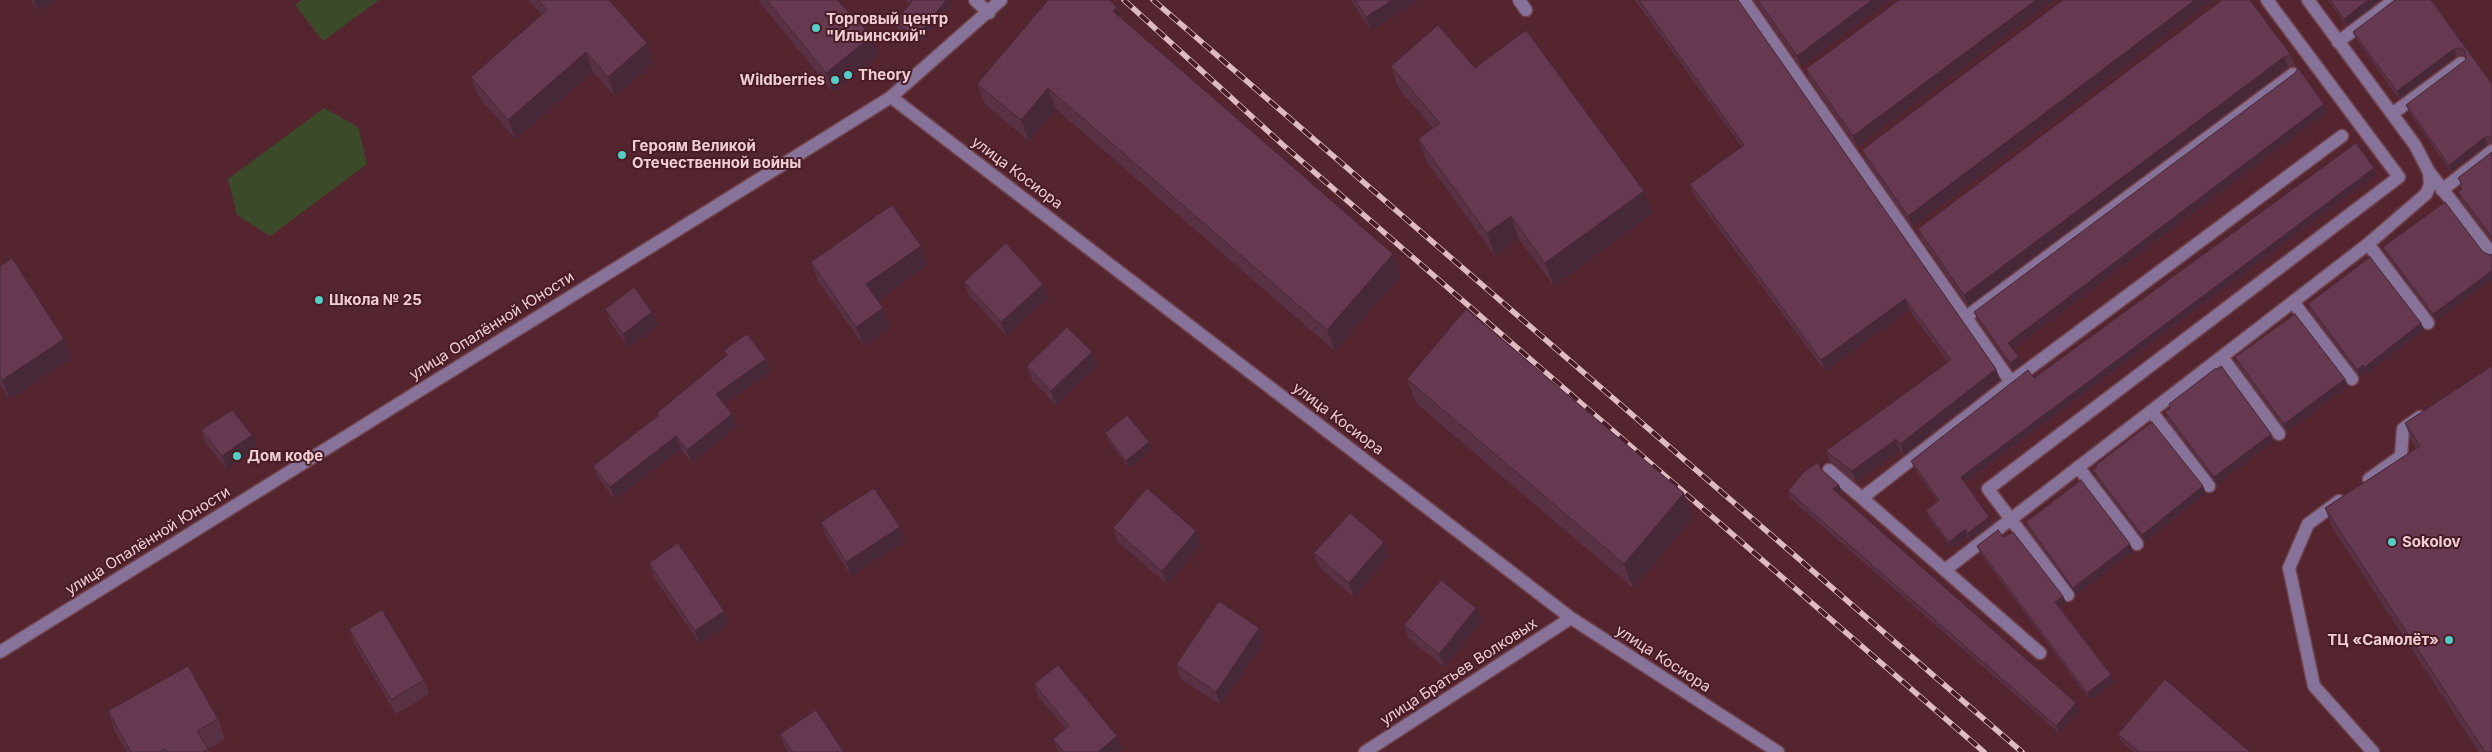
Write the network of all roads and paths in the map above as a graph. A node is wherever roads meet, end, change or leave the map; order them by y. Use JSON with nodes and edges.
{"nodes":[{"id":1,"x":975,"y":0,"type":"edge"},
{"id":2,"x":1001,"y":0,"type":"edge"},
{"id":3,"x":1745,"y":0,"type":"edge"},
{"id":4,"x":2267,"y":0,"type":"edge"},
{"id":5,"x":2308,"y":0,"type":"edge"},
{"id":6,"x":2394,"y":0,"type":"edge"},
{"id":7,"x":989,"y":13,"type":"junction"},
{"id":8,"x":2338,"y":42,"type":"junction"},
{"id":9,"x":2461,"y":63,"type":"edge"},
{"id":10,"x":2293,"y":74,"type":"edge"},
{"id":11,"x":891,"y":97,"type":"junction"},
{"id":12,"x":2392,"y":114,"type":"junction"},
{"id":13,"x":2342,"y":136,"type":"dead end"},
{"id":14,"x":2492,"y":151,"type":"edge"},
{"id":15,"x":2429,"y":172,"type":"junction"},
{"id":16,"x":2442,"y":190,"type":"junction"},
{"id":17,"x":2368,"y":244,"type":"junction"},
{"id":18,"x":2492,"y":254,"type":"edge"},
{"id":19,"x":2293,"y":302,"type":"junction"},
{"id":20,"x":1966,"y":317,"type":"junction"},
{"id":21,"x":2428,"y":323,"type":"dead end"},
{"id":22,"x":2222,"y":357,"type":"junction"},
{"id":23,"x":2352,"y":379,"type":"dead end"},
{"id":24,"x":2011,"y":382,"type":"junction"},
{"id":25,"x":2151,"y":411,"type":"junction"},
{"id":26,"x":2427,"y":412,"type":"edge"},
{"id":27,"x":2279,"y":434,"type":"dead end"},
{"id":28,"x":2078,"y":467,"type":"junction"},
{"id":29,"x":1829,"y":470,"type":"dead end"},
{"id":30,"x":2362,"y":485,"type":"edge"},
{"id":31,"x":2209,"y":486,"type":"dead end"},
{"id":32,"x":2347,"y":496,"type":"edge"},
{"id":33,"x":1862,"y":498,"type":"junction"},
{"id":34,"x":2011,"y":519,"type":"junction"},
{"id":35,"x":2137,"y":544,"type":"dead end"},
{"id":36,"x":1945,"y":570,"type":"junction"},
{"id":37,"x":2068,"y":595,"type":"dead end"},
{"id":38,"x":1571,"y":618,"type":"junction"},
{"id":39,"x":0,"y":652,"type":"edge"},
{"id":40,"x":2040,"y":653,"type":"dead end"},
{"id":41,"x":1366,"y":752,"type":"edge"},
{"id":42,"x":1778,"y":752,"type":"edge"},
{"id":43,"x":2373,"y":752,"type":"edge"}],
"edges":[{"from":1,"to":7,"type":"street"},
{"from":2,"to":7,"type":"street","name":"улица Опалённой Юности"},
{"from":3,"to":20,"type":"street"},
{"from":4,"to":34,"type":"street"},
{"from":5,"to":8,"type":"street"},
{"from":6,"to":8,"type":"street"},
{"from":7,"to":11,"type":"street","name":"улица Опалённой Юности"},
{"from":8,"to":12,"type":"street"},
{"from":9,"to":12,"type":"street"},
{"from":10,"to":20,"type":"street"},
{"from":11,"to":38,"type":"street","name":"улица Косиора"},
{"from":11,"to":39,"type":"street","name":"улица Опалённой Юности"},
{"from":12,"to":15,"type":"street"},
{"from":13,"to":24,"type":"street"},
{"from":14,"to":16,"type":"street"},
{"from":15,"to":16,"type":"street"},
{"from":15,"to":17,"type":"street"},
{"from":16,"to":18,"type":"street"},
{"from":17,"to":19,"type":"street"},
{"from":17,"to":21,"type":"street"},
{"from":19,"to":22,"type":"street"},
{"from":19,"to":23,"type":"street"},
{"from":20,"to":24,"type":"street"},
{"from":22,"to":25,"type":"street"},
{"from":22,"to":27,"type":"street"},
{"from":24,"to":33,"type":"street"},
{"from":25,"to":28,"type":"street"},
{"from":25,"to":31,"type":"street"},
{"from":26,"to":30,"type":"street"},
{"from":28,"to":34,"type":"street"},
{"from":28,"to":35,"type":"street"},
{"from":29,"to":33,"type":"street"},
{"from":32,"to":43,"type":"street"},
{"from":33,"to":36,"type":"street"},
{"from":34,"to":36,"type":"street"},
{"from":34,"to":37,"type":"street"},
{"from":36,"to":40,"type":"street"},
{"from":38,"to":41,"type":"street","name":"улица Братьев Волковых"},
{"from":38,"to":42,"type":"street","name":"улица Косиора"}]}
